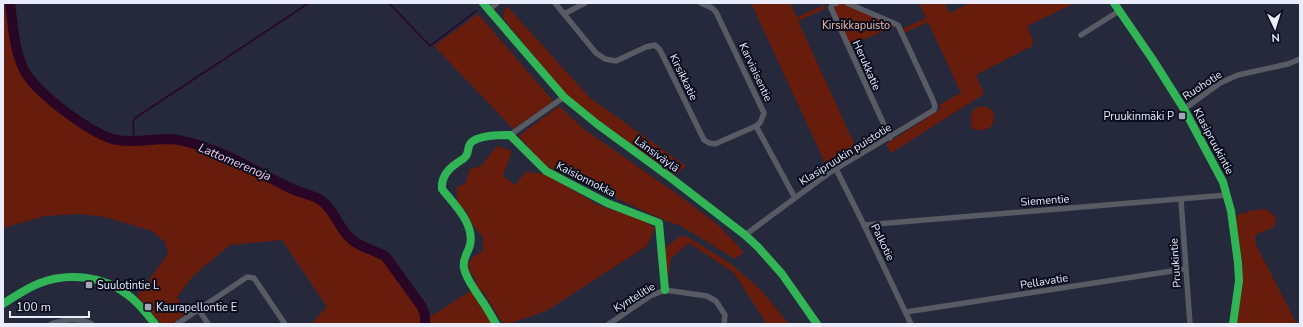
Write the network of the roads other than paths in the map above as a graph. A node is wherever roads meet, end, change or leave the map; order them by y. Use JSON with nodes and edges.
{"nodes":[{"id":1,"x":483,"y":3,"type":"edge"},
{"id":2,"x":497,"y":3,"type":"edge"},
{"id":3,"x":555,"y":3,"type":"edge"},
{"id":4,"x":585,"y":3,"type":"edge"},
{"id":5,"x":701,"y":3,"type":"edge"},
{"id":6,"x":837,"y":3,"type":"edge"},
{"id":7,"x":847,"y":3,"type":"edge"},
{"id":8,"x":1114,"y":3,"type":"edge"},
{"id":9,"x":489,"y":10,"type":"junction"},
{"id":10,"x":1119,"y":11,"type":"junction"},
{"id":11,"x":564,"y":14,"type":"junction"},
{"id":12,"x":1081,"y":36,"type":"dead end"},
{"id":13,"x":1300,"y":59,"type":"edge"},
{"id":14,"x":564,"y":97,"type":"junction"},
{"id":15,"x":1184,"y":109,"type":"junction"},
{"id":16,"x":756,"y":126,"type":"junction"},
{"id":17,"x":510,"y":136,"type":"junction"},
{"id":18,"x":890,"y":138,"type":"junction"},
{"id":19,"x":836,"y":169,"type":"junction"},
{"id":20,"x":1227,"y":195,"type":"junction"},
{"id":21,"x":794,"y":198,"type":"junction"},
{"id":22,"x":1181,"y":200,"type":"junction"},
{"id":23,"x":864,"y":225,"type":"junction"},
{"id":24,"x":745,"y":235,"type":"junction"},
{"id":25,"x":1185,"y":269,"type":"junction"},
{"id":26,"x":665,"y":290,"type":"junction"},
{"id":27,"x":3,"y":304,"type":"edge"},
{"id":28,"x":199,"y":310,"type":"junction"},
{"id":29,"x":906,"y":312,"type":"junction"},
{"id":30,"x":51,"y":324,"type":"edge"},
{"id":31,"x":92,"y":324,"type":"edge"},
{"id":32,"x":155,"y":324,"type":"edge"},
{"id":33,"x":177,"y":324,"type":"edge"},
{"id":34,"x":208,"y":324,"type":"edge"},
{"id":35,"x":284,"y":324,"type":"edge"},
{"id":36,"x":496,"y":324,"type":"edge"},
{"id":37,"x":609,"y":324,"type":"edge"},
{"id":38,"x":724,"y":324,"type":"edge"},
{"id":39,"x":817,"y":324,"type":"edge"},
{"id":40,"x":911,"y":324,"type":"edge"},
{"id":41,"x":1190,"y":324,"type":"edge"},
{"id":42,"x":1233,"y":324,"type":"edge"}],
"edges":[{"from":1,"to":9,"type":"main road","name":"Länsiväylä"},
{"from":2,"to":9,"type":"street"},
{"from":3,"to":11,"type":"street","name":"Kirsikkatie"},
{"from":4,"to":11,"type":"street"},
{"from":5,"to":16,"type":"street","name":"Karviaisentie"},
{"from":6,"to":18,"type":"street","name":"Herukkatie"},
{"from":7,"to":18,"type":"street","name":"Klasipruukin puistotie"},
{"from":8,"to":10,"type":"main road","name":"Klasipruukintie"},
{"from":9,"to":14,"type":"main road","name":"Länsiväylä"},
{"from":10,"to":12,"type":"street"},
{"from":10,"to":15,"type":"main road","name":"Klasipruukintie"},
{"from":11,"to":16,"type":"street","name":"Kirsikkatie"},
{"from":13,"to":15,"type":"street","name":"Ruohotie"},
{"from":14,"to":17,"type":"street"},
{"from":14,"to":24,"type":"main road","name":"Länsiväylä"},
{"from":15,"to":20,"type":"main road","name":"Klasipruukintie"},
{"from":16,"to":21,"type":"street"},
{"from":17,"to":26,"type":"main road","name":"Kaisionnokka"},
{"from":17,"to":36,"type":"main road"},
{"from":18,"to":19,"type":"street","name":"Klasipruukin puistotie"},
{"from":19,"to":21,"type":"street","name":"Klasipruukin puistotie"},
{"from":19,"to":23,"type":"street","name":"Palkotie"},
{"from":20,"to":22,"type":"street","name":"Siementie"},
{"from":20,"to":42,"type":"main road","name":"Klasipruukintie"},
{"from":21,"to":24,"type":"street","name":"Klasipruukin puistotie"},
{"from":22,"to":23,"type":"street","name":"Siementie"},
{"from":22,"to":25,"type":"street","name":"Pruukintie"},
{"from":23,"to":29,"type":"street","name":"Palkotie"},
{"from":24,"to":39,"type":"main road","name":"Länsiväylä"},
{"from":25,"to":29,"type":"street","name":"Pellavatie"},
{"from":25,"to":41,"type":"street","name":"Pruukintie"},
{"from":26,"to":37,"type":"street","name":"Kyntelitie"},
{"from":26,"to":38,"type":"street","name":"Kyntelitie"},
{"from":27,"to":32,"type":"main road"},
{"from":28,"to":33,"type":"street"},
{"from":28,"to":34,"type":"street"},
{"from":28,"to":35,"type":"street"},
{"from":29,"to":40,"type":"street","name":"Palkotie"},
{"from":30,"to":31,"type":"street"}]}
